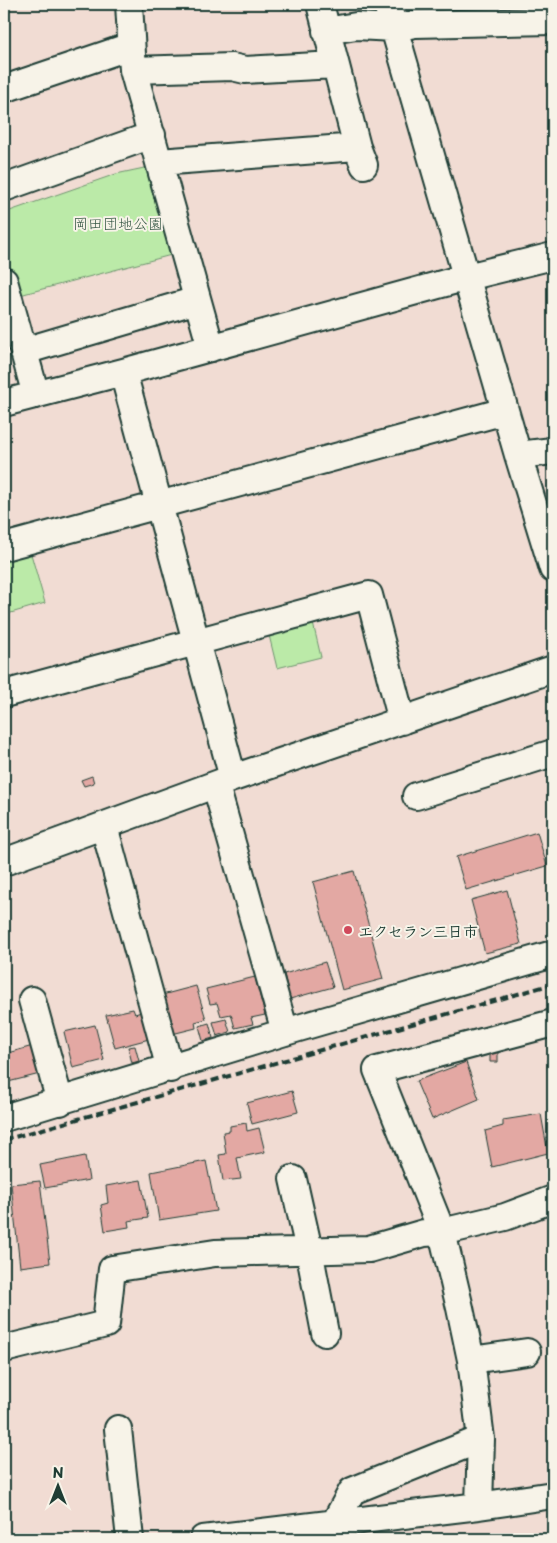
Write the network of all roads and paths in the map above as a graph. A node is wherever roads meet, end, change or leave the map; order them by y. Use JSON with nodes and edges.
{"nodes":[{"id":1,"x":129,"y":4,"type":"edge"},
{"id":2,"x":320,"y":4,"type":"edge"},
{"id":3,"x":390,"y":16,"type":"edge"},
{"id":4,"x":553,"y":21,"type":"edge"},
{"id":5,"x":326,"y":31,"type":"junction"},
{"id":6,"x":132,"y":58,"type":"junction"},
{"id":7,"x":335,"y":64,"type":"junction"},
{"id":8,"x":4,"y":89,"type":"edge"},
{"id":9,"x":152,"y":136,"type":"junction"},
{"id":10,"x":159,"y":162,"type":"junction"},
{"id":11,"x":4,"y":188,"type":"edge"},
{"id":12,"x":553,"y":256,"type":"edge"},
{"id":13,"x":467,"y":277,"type":"junction"},
{"id":14,"x":4,"y":281,"type":"edge"},
{"id":15,"x":197,"y":300,"type":"junction"},
{"id":16,"x":212,"y":348,"type":"junction"},
{"id":17,"x":24,"y":351,"type":"junction"},
{"id":18,"x":122,"y":372,"type":"junction"},
{"id":19,"x":36,"y":395,"type":"junction"},
{"id":20,"x":4,"y":403,"type":"edge"},
{"id":21,"x":505,"y":410,"type":"junction"},
{"id":22,"x":553,"y":451,"type":"edge"},
{"id":23,"x":518,"y":455,"type":"junction"},
{"id":24,"x":158,"y":506,"type":"junction"},
{"id":25,"x":4,"y":547,"type":"edge"},
{"id":26,"x":553,"y":569,"type":"edge"},
{"id":27,"x":196,"y":642,"type":"junction"},
{"id":28,"x":553,"y":669,"type":"edge"},
{"id":29,"x":4,"y":694,"type":"edge"},
{"id":30,"x":402,"y":721,"type":"junction"},
{"id":31,"x":553,"y":753,"type":"edge"},
{"id":32,"x":225,"y":782,"type":"junction"},
{"id":33,"x":416,"y":796,"type":"dead end"},
{"id":34,"x":104,"y":826,"type":"junction"},
{"id":35,"x":4,"y":862,"type":"edge"},
{"id":36,"x":553,"y":954,"type":"edge"},
{"id":37,"x":32,"y":1000,"type":"dead end"},
{"id":38,"x":553,"y":1023,"type":"edge"},
{"id":39,"x":285,"y":1032,"type":"junction"},
{"id":40,"x":170,"y":1069,"type":"junction"},
{"id":41,"x":60,"y":1102,"type":"junction"},
{"id":42,"x":4,"y":1118,"type":"edge"},
{"id":43,"x":293,"y":1179,"type":"dead end"},
{"id":44,"x":553,"y":1199,"type":"edge"},
{"id":45,"x":442,"y":1232,"type":"junction"},
{"id":46,"x":309,"y":1250,"type":"junction"},
{"id":47,"x":324,"y":1333,"type":"dead end"},
{"id":48,"x":4,"y":1349,"type":"edge"},
{"id":49,"x":526,"y":1352,"type":"dead end"},
{"id":50,"x":471,"y":1360,"type":"junction"},
{"id":51,"x":118,"y":1429,"type":"dead end"},
{"id":52,"x":481,"y":1439,"type":"junction"},
{"id":53,"x":553,"y":1495,"type":"edge"},
{"id":54,"x":479,"y":1506,"type":"junction"},
{"id":55,"x":334,"y":1524,"type":"junction"},
{"id":56,"x":130,"y":1539,"type":"edge"},
{"id":57,"x":203,"y":1539,"type":"edge"}],
"edges":[{"from":1,"to":6,"type":"street"},
{"from":2,"to":5,"type":"street"},
{"from":3,"to":4,"type":"street"},
{"from":3,"to":5,"type":"street"},
{"from":3,"to":13,"type":"street"},
{"from":5,"to":7,"type":"street"},
{"from":6,"to":7,"type":"street"},
{"from":6,"to":8,"type":"street"},
{"from":6,"to":9,"type":"street"},
{"from":7,"to":10,"type":"street"},
{"from":9,"to":10,"type":"street"},
{"from":9,"to":11,"type":"street"},
{"from":10,"to":15,"type":"street"},
{"from":12,"to":13,"type":"street"},
{"from":13,"to":16,"type":"street"},
{"from":13,"to":21,"type":"street"},
{"from":14,"to":17,"type":"street"},
{"from":15,"to":16,"type":"street"},
{"from":15,"to":17,"type":"street"},
{"from":16,"to":18,"type":"street"},
{"from":17,"to":19,"type":"street"},
{"from":18,"to":19,"type":"street"},
{"from":18,"to":24,"type":"street"},
{"from":19,"to":20,"type":"street"},
{"from":21,"to":23,"type":"street"},
{"from":21,"to":24,"type":"street"},
{"from":22,"to":23,"type":"street"},
{"from":23,"to":26,"type":"street"},
{"from":24,"to":25,"type":"street"},
{"from":24,"to":27,"type":"street"},
{"from":27,"to":29,"type":"street"},
{"from":27,"to":30,"type":"street"},
{"from":27,"to":32,"type":"street"},
{"from":28,"to":30,"type":"street"},
{"from":30,"to":32,"type":"street"},
{"from":31,"to":33,"type":"street"},
{"from":32,"to":34,"type":"street"},
{"from":32,"to":39,"type":"street"},
{"from":34,"to":35,"type":"street"},
{"from":34,"to":40,"type":"street"},
{"from":36,"to":39,"type":"street"},
{"from":37,"to":41,"type":"street"},
{"from":38,"to":45,"type":"street"},
{"from":39,"to":40,"type":"street"},
{"from":40,"to":41,"type":"street"},
{"from":41,"to":42,"type":"street"},
{"from":43,"to":46,"type":"street"},
{"from":44,"to":45,"type":"street"},
{"from":45,"to":46,"type":"street"},
{"from":45,"to":50,"type":"street"},
{"from":46,"to":47,"type":"street"},
{"from":46,"to":48,"type":"street"},
{"from":49,"to":50,"type":"street"},
{"from":50,"to":52,"type":"street"},
{"from":51,"to":56,"type":"street"},
{"from":52,"to":54,"type":"street"},
{"from":52,"to":55,"type":"street"},
{"from":53,"to":54,"type":"street"},
{"from":54,"to":55,"type":"street"},
{"from":55,"to":57,"type":"street"}]}
